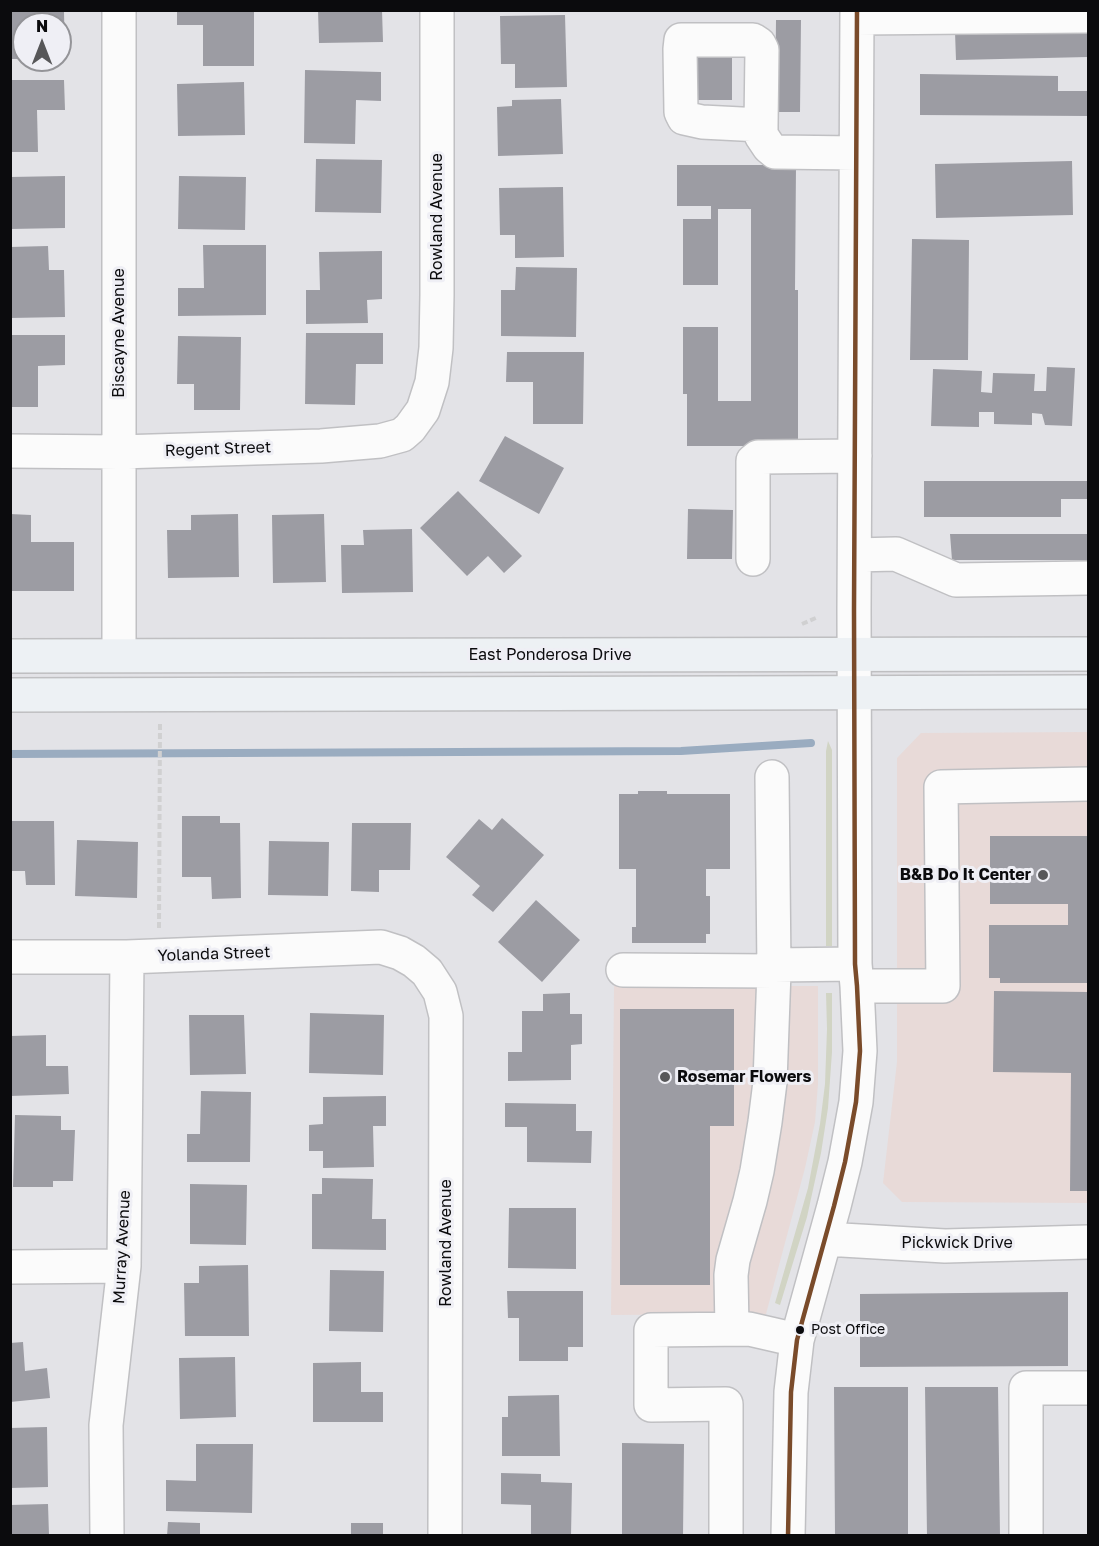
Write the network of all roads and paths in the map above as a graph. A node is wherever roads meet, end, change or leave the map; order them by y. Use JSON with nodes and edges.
{"nodes":[{"id":1,"x":118,"y":10,"type":"edge"},
{"id":2,"x":437,"y":10,"type":"edge"},
{"id":3,"x":857,"y":14,"type":"edge"},
{"id":4,"x":1089,"y":16,"type":"edge"},
{"id":5,"x":762,"y":125,"type":"dead end"},
{"id":6,"x":856,"y":153,"type":"junction"},
{"id":7,"x":417,"y":420,"type":"joint"},
{"id":8,"x":10,"y":451,"type":"edge"},
{"id":9,"x":119,"y":452,"type":"junction"},
{"id":10,"x":855,"y":456,"type":"junction"},
{"id":11,"x":855,"y":555,"type":"junction"},
{"id":12,"x":753,"y":559,"type":"dead end"},
{"id":13,"x":1089,"y":578,"type":"edge"},
{"id":14,"x":855,"y":654,"type":"junction"},
{"id":15,"x":1089,"y":654,"type":"edge"},
{"id":16,"x":119,"y":655,"type":"junction"},
{"id":17,"x":10,"y":656,"type":"edge"},
{"id":18,"x":855,"y":692,"type":"junction"},
{"id":19,"x":1089,"y":692,"type":"edge"},
{"id":20,"x":10,"y":695,"type":"edge"},
{"id":21,"x":160,"y":720,"type":"dead end"},
{"id":22,"x":772,"y":777,"type":"dead end"},
{"id":23,"x":1089,"y":784,"type":"edge"},
{"id":24,"x":159,"y":932,"type":"dead end"},
{"id":25,"x":10,"y":957,"type":"edge"},
{"id":26,"x":127,"y":957,"type":"junction"},
{"id":27,"x":414,"y":961,"type":"joint"},
{"id":28,"x":774,"y":968,"type":"junction"},
{"id":29,"x":623,"y":970,"type":"dead end"},
{"id":30,"x":856,"y":975,"type":"junction"},
{"id":31,"x":825,"y":1239,"type":"junction"},
{"id":32,"x":1089,"y":1242,"type":"edge"},
{"id":33,"x":124,"y":1266,"type":"junction"},
{"id":34,"x":10,"y":1267,"type":"edge"},
{"id":35,"x":732,"y":1329,"type":"junction"},
{"id":36,"x":797,"y":1340,"type":"junction"},
{"id":37,"x":1089,"y":1388,"type":"edge"},
{"id":38,"x":107,"y":1536,"type":"edge"},
{"id":39,"x":445,"y":1536,"type":"edge"},
{"id":40,"x":726,"y":1536,"type":"edge"},
{"id":41,"x":788,"y":1536,"type":"edge"},
{"id":42,"x":1026,"y":1536,"type":"edge"}],
"edges":[{"from":1,"to":9,"type":"street","name":"Biscayne Avenue"},
{"from":2,"to":7,"type":"street","name":"Rowland Avenue"},
{"from":3,"to":4,"type":"street"},
{"from":3,"to":6,"type":"street"},
{"from":5,"to":6,"type":"street"},
{"from":6,"to":10,"type":"street"},
{"from":7,"to":9,"type":"street","name":"Regent Street"},
{"from":8,"to":9,"type":"street","name":"Regent Street"},
{"from":9,"to":16,"type":"street","name":"Biscayne Avenue"},
{"from":10,"to":11,"type":"street"},
{"from":10,"to":12,"type":"street"},
{"from":11,"to":13,"type":"street"},
{"from":11,"to":14,"type":"street"},
{"from":14,"to":15,"type":"main road","name":"East Ponderosa Drive"},
{"from":14,"to":16,"type":"main road","name":"East Ponderosa Drive"},
{"from":14,"to":18,"type":"street"},
{"from":16,"to":17,"type":"main road","name":"East Ponderosa Drive"},
{"from":18,"to":19,"type":"main road"},
{"from":18,"to":20,"type":"main road"},
{"from":18,"to":30,"type":"street"},
{"from":21,"to":24,"type":"path"},
{"from":22,"to":28,"type":"street"},
{"from":23,"to":30,"type":"street"},
{"from":25,"to":26,"type":"street","name":"Yolanda Street"},
{"from":26,"to":27,"type":"street","name":"Yolanda Street"},
{"from":26,"to":33,"type":"street","name":"Murray Avenue"},
{"from":27,"to":39,"type":"street","name":"Rowland Avenue"},
{"from":28,"to":29,"type":"street"},
{"from":28,"to":30,"type":"street"},
{"from":28,"to":35,"type":"street"},
{"from":30,"to":31,"type":"street"},
{"from":31,"to":32,"type":"street","name":"Pickwick Drive"},
{"from":31,"to":36,"type":"street"},
{"from":33,"to":34,"type":"street"},
{"from":33,"to":38,"type":"street","name":"Murray Avenue"},
{"from":35,"to":36,"type":"street"},
{"from":35,"to":40,"type":"street"},
{"from":36,"to":41,"type":"street"},
{"from":37,"to":42,"type":"street"}]}
